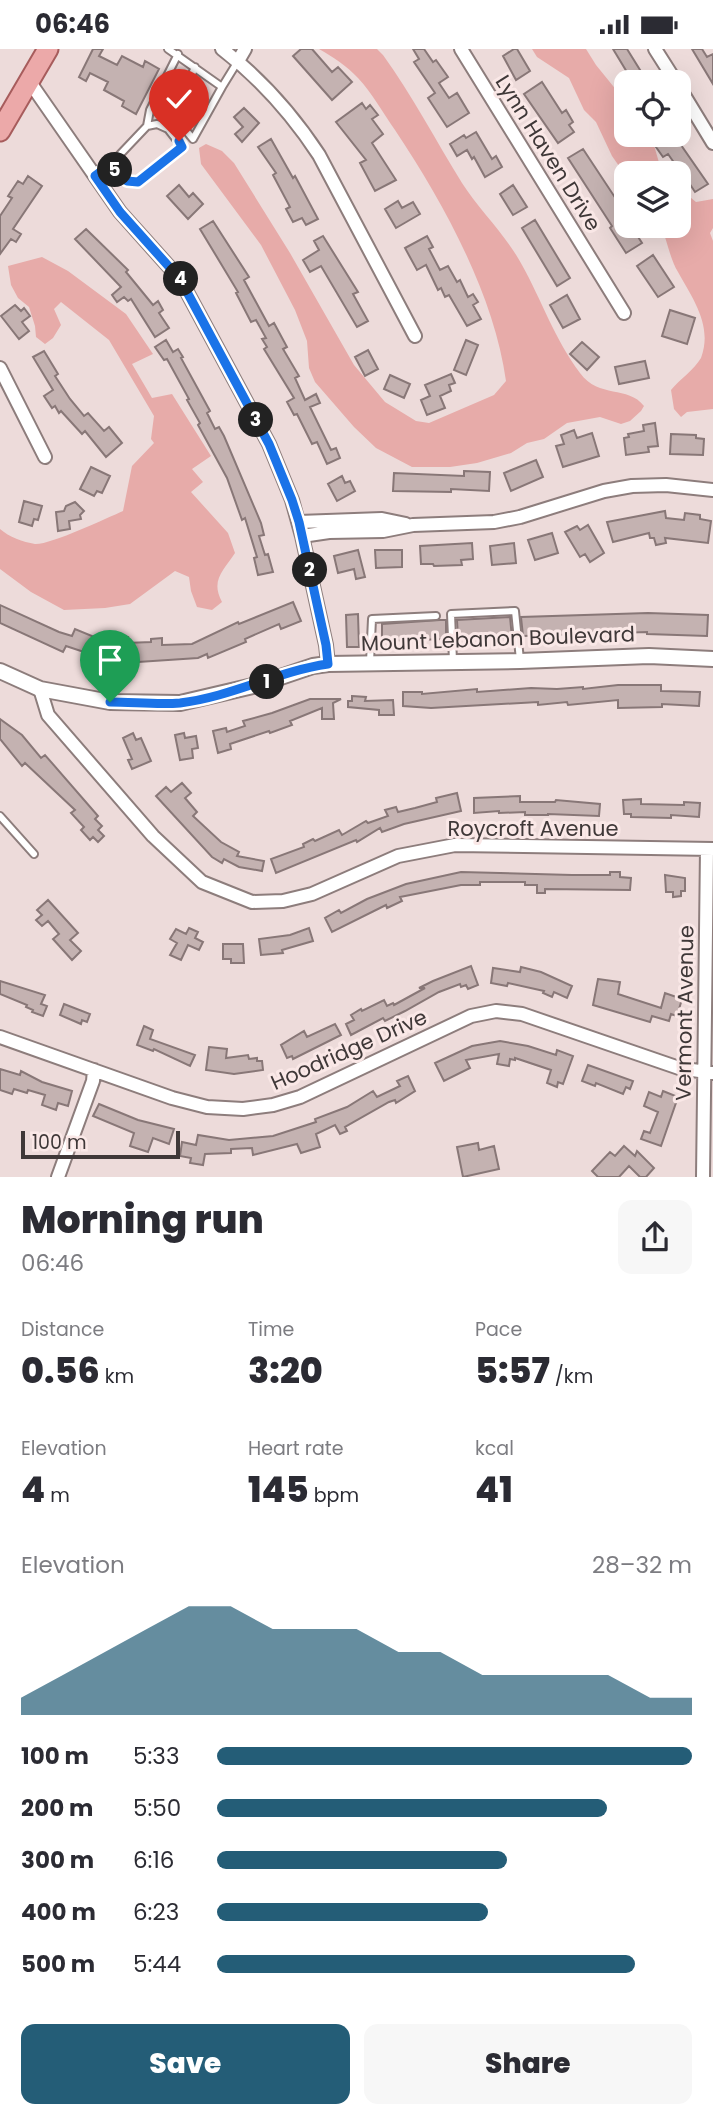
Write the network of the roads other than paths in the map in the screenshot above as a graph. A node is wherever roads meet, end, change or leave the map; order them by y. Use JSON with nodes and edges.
{"nodes":[{"id":1,"x":48,"y":49,"type":"edge"},
{"id":2,"x":168,"y":49,"type":"edge"},
{"id":3,"x":222,"y":49,"type":"edge"},
{"id":4,"x":245,"y":49,"type":"edge"},
{"id":5,"x":461,"y":49,"type":"edge"},
{"id":6,"x":655,"y":49,"type":"edge"},
{"id":7,"x":178,"y":54,"type":"junction"},
{"id":8,"x":238,"y":61,"type":"junction"},
{"id":9,"x":195,"y":67,"type":"junction"},
{"id":10,"x":668,"y":70,"type":"edge"},
{"id":11,"x":29,"y":81,"type":"junction"},
{"id":12,"x":222,"y":87,"type":"junction"},
{"id":13,"x":691,"y":107,"type":"edge"},
{"id":14,"x":1,"y":126,"type":"edge"},
{"id":15,"x":147,"y":126,"type":"junction"},
{"id":16,"x":193,"y":139,"type":"junction"},
{"id":17,"x":713,"y":143,"type":"edge"},
{"id":18,"x":182,"y":147,"type":"junction"},
{"id":19,"x":110,"y":165,"type":"junction"},
{"id":20,"x":95,"y":176,"type":"junction"},
{"id":21,"x":624,"y":313,"type":"dead end"},
{"id":22,"x":415,"y":336,"type":"dead end"},
{"id":23,"x":0,"y":368,"type":"edge"},
{"id":24,"x":45,"y":457,"type":"dead end"},
{"id":25,"x":713,"y":490,"type":"edge"},
{"id":26,"x":299,"y":522,"type":"junction"},
{"id":27,"x":359,"y":526,"type":"junction"},
{"id":28,"x":302,"y":536,"type":"junction"},
{"id":29,"x":436,"y":616,"type":"dead end"},
{"id":30,"x":713,"y":659,"type":"edge"},
{"id":31,"x":520,"y":661,"type":"junction"},
{"id":32,"x":453,"y":663,"type":"junction"},
{"id":33,"x":328,"y":664,"type":"junction"},
{"id":34,"x":370,"y":664,"type":"junction"},
{"id":35,"x":0,"y":671,"type":"edge"},
{"id":36,"x":40,"y":689,"type":"junction"},
{"id":37,"x":0,"y":816,"type":"edge"},
{"id":38,"x":710,"y":849,"type":"edge"},
{"id":39,"x":34,"y":854,"type":"dead end"},
{"id":40,"x":0,"y":1037,"type":"edge"},
{"id":41,"x":94,"y":1070,"type":"junction"},
{"id":42,"x":708,"y":1072,"type":"edge"},
{"id":43,"x":58,"y":1177,"type":"edge"},
{"id":44,"x":703,"y":1177,"type":"edge"}],
"edges":[{"from":1,"to":11,"type":"main road"},
{"from":2,"to":7,"type":"lane"},
{"from":3,"to":8,"type":"street"},
{"from":4,"to":8,"type":"street"},
{"from":5,"to":21,"type":"street","name":"Lynn Haven Drive"},
{"from":6,"to":10,"type":"street"},
{"from":7,"to":9,"type":"lane"},
{"from":7,"to":15,"type":"lane"},
{"from":8,"to":12,"type":"lane"},
{"from":8,"to":22,"type":"street"},
{"from":9,"to":12,"type":"lane"},
{"from":9,"to":16,"type":"lane"},
{"from":11,"to":14,"type":"main road"},
{"from":11,"to":20,"type":"street"},
{"from":12,"to":16,"type":"lane"},
{"from":13,"to":17,"type":"street"},
{"from":15,"to":18,"type":"lane"},
{"from":15,"to":19,"type":"lane"},
{"from":16,"to":18,"type":"lane"},
{"from":18,"to":19,"type":"lane"},
{"from":19,"to":20,"type":"lane"},
{"from":20,"to":26,"type":"street"},
{"from":23,"to":24,"type":"street"},
{"from":25,"to":27,"type":"street"},
{"from":26,"to":27,"type":"street"},
{"from":26,"to":28,"type":"street"},
{"from":27,"to":28,"type":"street"},
{"from":28,"to":33,"type":"street"},
{"from":29,"to":34,"type":"lane"},
{"from":30,"to":31,"type":"street","name":"Mount Lebanon Boulevard"},
{"from":31,"to":32,"type":"street","name":"Mount Lebanon Boulevard"},
{"from":31,"to":32,"type":"lane"},
{"from":32,"to":34,"type":"street","name":"Mount Lebanon Boulevard"},
{"from":33,"to":34,"type":"street","name":"Mount Lebanon Boulevard"},
{"from":33,"to":36,"type":"street","name":"Mount Lebanon Boulevard"},
{"from":35,"to":36,"type":"street","name":"Mount Lebanon Boulevard"},
{"from":36,"to":38,"type":"street","name":"Roycroft Avenue"},
{"from":37,"to":39,"type":"lane"},
{"from":38,"to":42,"type":"street","name":"Vermont Avenue"},
{"from":40,"to":41,"type":"street","name":"Hoodridge Drive"},
{"from":41,"to":42,"type":"street","name":"Hoodridge Drive"},
{"from":41,"to":43,"type":"street"},
{"from":42,"to":44,"type":"street","name":"Vermont Avenue"}]}
